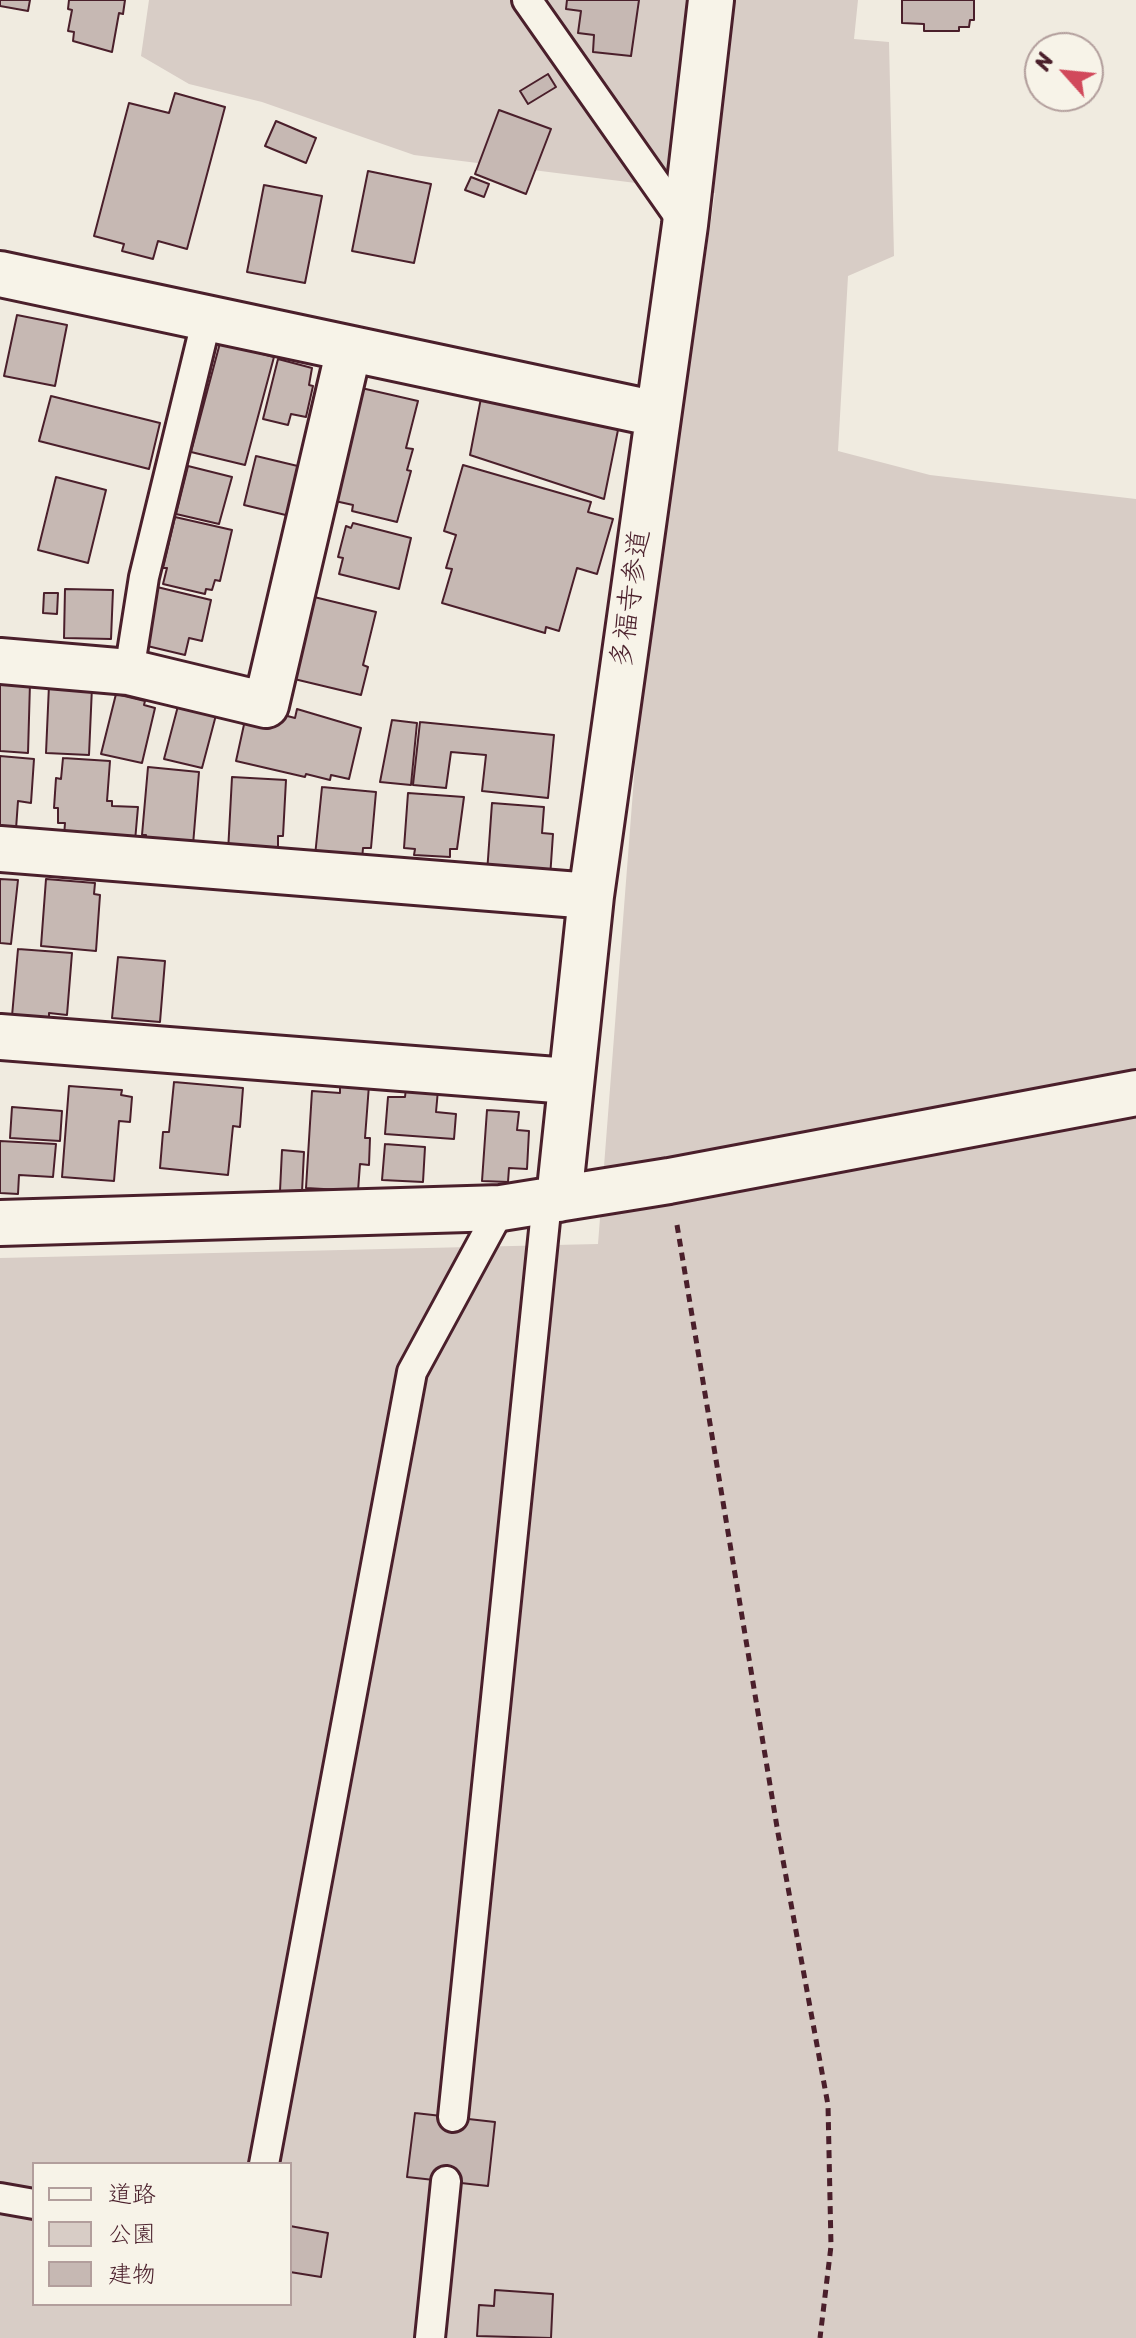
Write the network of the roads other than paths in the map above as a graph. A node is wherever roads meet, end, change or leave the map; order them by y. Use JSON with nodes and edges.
{"nodes":[{"id":1,"x":527,"y":0,"type":"edge"},
{"id":2,"x":711,"y":0,"type":"edge"},
{"id":3,"x":685,"y":225,"type":"junction"},
{"id":4,"x":0,"y":274,"type":"edge"},
{"id":5,"x":207,"y":318,"type":"junction"},
{"id":6,"x":349,"y":349,"type":"junction"},
{"id":7,"x":657,"y":414,"type":"junction"},
{"id":8,"x":0,"y":661,"type":"edge"},
{"id":9,"x":129,"y":672,"type":"junction"},
{"id":10,"x":0,"y":849,"type":"edge"},
{"id":11,"x":591,"y":896,"type":"junction"},
{"id":12,"x":0,"y":1037,"type":"edge"},
{"id":13,"x":569,"y":1081,"type":"junction"},
{"id":14,"x":1136,"y":1093,"type":"edge"},
{"id":15,"x":553,"y":1200,"type":"junction"},
{"id":16,"x":501,"y":1208,"type":"junction"},
{"id":17,"x":0,"y":1223,"type":"edge"},
{"id":18,"x":453,"y":2117,"type":"dead end"},
{"id":19,"x":264,"y":2162,"type":"edge"},
{"id":20,"x":446,"y":2181,"type":"dead end"},
{"id":21,"x":0,"y":2198,"type":"edge"},
{"id":22,"x":32,"y":2204,"type":"edge"},
{"id":23,"x":430,"y":2338,"type":"edge"}],
"edges":[{"from":1,"to":3,"type":"lane"},
{"from":2,"to":3,"type":"street","name":"多福寺参道"},
{"from":3,"to":7,"type":"street","name":"多福寺参道"},
{"from":4,"to":5,"type":"street"},
{"from":5,"to":6,"type":"street"},
{"from":5,"to":9,"type":"lane"},
{"from":6,"to":7,"type":"street"},
{"from":6,"to":9,"type":"street"},
{"from":7,"to":11,"type":"street","name":"多福寺参道"},
{"from":8,"to":9,"type":"street"},
{"from":10,"to":11,"type":"street"},
{"from":11,"to":13,"type":"street","name":"多福寺参道"},
{"from":12,"to":13,"type":"street"},
{"from":13,"to":15,"type":"street","name":"多福寺参道"},
{"from":14,"to":15,"type":"street"},
{"from":15,"to":16,"type":"street"},
{"from":15,"to":18,"type":"lane"},
{"from":16,"to":17,"type":"street"},
{"from":16,"to":19,"type":"lane"},
{"from":20,"to":23,"type":"lane"},
{"from":21,"to":22,"type":"lane"}]}
